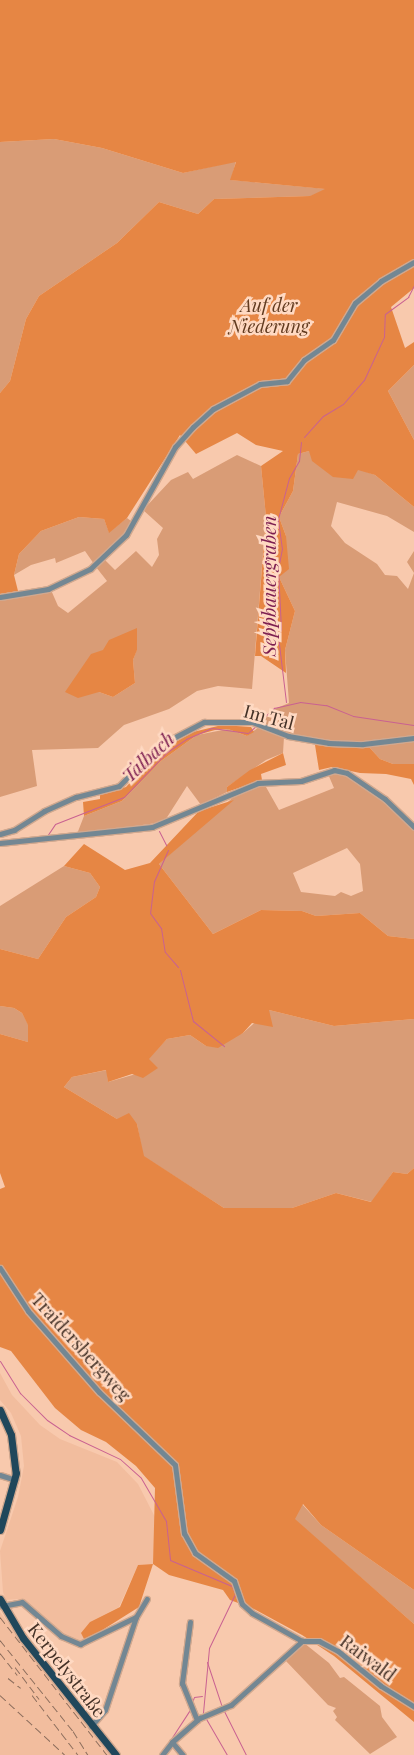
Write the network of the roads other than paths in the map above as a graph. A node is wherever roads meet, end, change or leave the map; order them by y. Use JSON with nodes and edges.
{"nodes":[{"id":1,"x":414,"y":262,"type":"edge"},
{"id":2,"x":0,"y":597,"type":"edge"},
{"id":3,"x":414,"y":738,"type":"edge"},
{"id":4,"x":414,"y":826,"type":"edge"},
{"id":5,"x":0,"y":834,"type":"edge"},
{"id":6,"x":0,"y":843,"type":"edge"},
{"id":7,"x":0,"y":1268,"type":"edge"},
{"id":8,"x":0,"y":1410,"type":"edge"},
{"id":9,"x":0,"y":1474,"type":"edge"},
{"id":10,"x":15,"y":1480,"type":"junction"},
{"id":11,"x":0,"y":1530,"type":"edge"},
{"id":12,"x":147,"y":1599,"type":"dead end"},
{"id":13,"x":1,"y":1602,"type":"edge"},
{"id":14,"x":136,"y":1617,"type":"junction"},
{"id":15,"x":190,"y":1622,"type":"dead end"},
{"id":16,"x":302,"y":1640,"type":"junction"},
{"id":17,"x":414,"y":1708,"type":"edge"},
{"id":18,"x":198,"y":1719,"type":"junction"},
{"id":19,"x":91,"y":1726,"type":"junction"},
{"id":20,"x":172,"y":1742,"type":"junction"},
{"id":21,"x":116,"y":1755,"type":"edge"},
{"id":22,"x":162,"y":1755,"type":"edge"},
{"id":23,"x":183,"y":1755,"type":"edge"}],
"edges":[{"from":1,"to":2,"type":"street"},
{"from":3,"to":5,"type":"street","name":"Im Tal"},
{"from":4,"to":6,"type":"street"},
{"from":7,"to":16,"type":"street","name":"Traidersbergweg"},
{"from":8,"to":10,"type":"main road"},
{"from":9,"to":10,"type":"street"},
{"from":10,"to":11,"type":"main road"},
{"from":12,"to":14,"type":"street"},
{"from":13,"to":14,"type":"street"},
{"from":13,"to":19,"type":"main road","name":"Kerpelystraße"},
{"from":14,"to":19,"type":"street"},
{"from":15,"to":18,"type":"street"},
{"from":16,"to":17,"type":"street","name":"Raiwald"},
{"from":16,"to":18,"type":"street"},
{"from":18,"to":20,"type":"street"},
{"from":19,"to":21,"type":"main road","name":"Kerpelystraße"},
{"from":20,"to":22,"type":"street"},
{"from":20,"to":23,"type":"street"}]}
